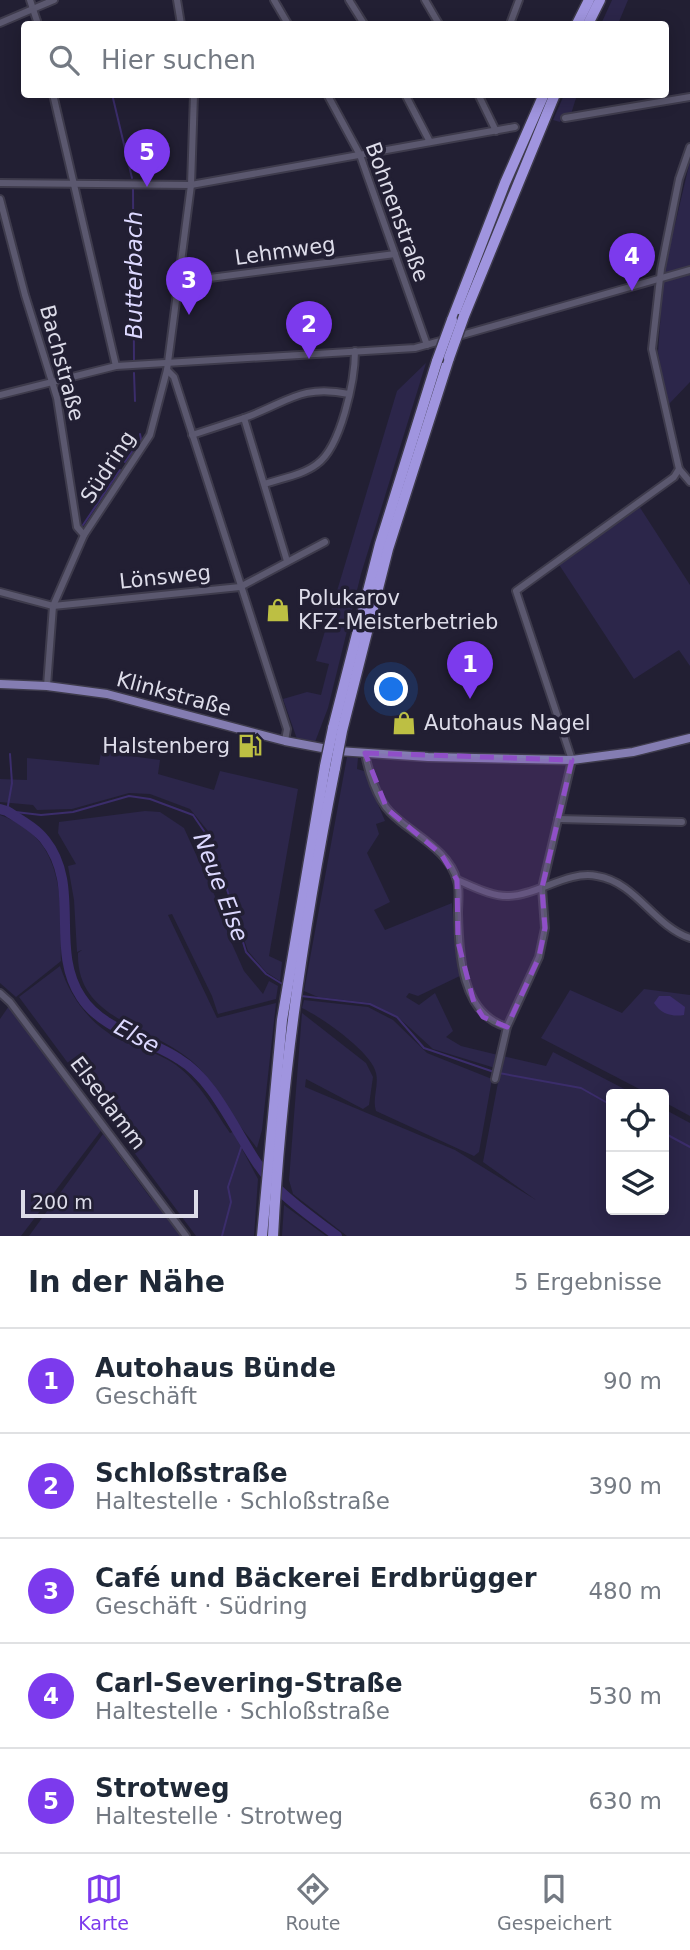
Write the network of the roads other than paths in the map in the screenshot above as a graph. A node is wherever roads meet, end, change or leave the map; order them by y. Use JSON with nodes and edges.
{"nodes":[{"id":1,"x":30,"y":0,"type":"edge"},
{"id":2,"x":54,"y":0,"type":"edge"},
{"id":3,"x":177,"y":0,"type":"edge"},
{"id":4,"x":274,"y":0,"type":"edge"},
{"id":5,"x":349,"y":0,"type":"edge"},
{"id":6,"x":425,"y":0,"type":"edge"},
{"id":7,"x":519,"y":0,"type":"edge"},
{"id":8,"x":589,"y":0,"type":"edge"},
{"id":9,"x":600,"y":0,"type":"edge"},
{"id":10,"x":35,"y":8,"type":"junction"},
{"id":11,"x":37,"y":21,"type":"edge"},
{"id":12,"x":180,"y":21,"type":"edge"},
{"id":13,"x":286,"y":21,"type":"edge"},
{"id":14,"x":361,"y":21,"type":"edge"},
{"id":15,"x":437,"y":21,"type":"edge"},
{"id":16,"x":511,"y":21,"type":"edge"},
{"id":17,"x":578,"y":21,"type":"edge"},
{"id":18,"x":590,"y":21,"type":"edge"},
{"id":19,"x":0,"y":23,"type":"edge"},
{"id":20,"x":690,"y":97,"type":"edge"},
{"id":21,"x":54,"y":98,"type":"edge"},
{"id":22,"x":194,"y":98,"type":"edge"},
{"id":23,"x":329,"y":98,"type":"edge"},
{"id":24,"x":407,"y":98,"type":"edge"},
{"id":25,"x":480,"y":98,"type":"edge"},
{"id":26,"x":542,"y":98,"type":"edge"},
{"id":27,"x":553,"y":98,"type":"edge"},
{"id":28,"x":565,"y":118,"type":"dead end"},
{"id":29,"x":515,"y":127,"type":"dead end"},
{"id":30,"x":496,"y":131,"type":"junction"},
{"id":31,"x":430,"y":142,"type":"junction"},
{"id":32,"x":690,"y":147,"type":"edge"},
{"id":33,"x":360,"y":155,"type":"junction"},
{"id":34,"x":0,"y":183,"type":"edge"},
{"id":35,"x":72,"y":184,"type":"junction"},
{"id":36,"x":191,"y":185,"type":"junction"},
{"id":37,"x":0,"y":199,"type":"edge"},
{"id":38,"x":395,"y":254,"type":"junction"},
{"id":39,"x":690,"y":270,"type":"edge"},
{"id":40,"x":659,"y":280,"type":"junction"},
{"id":41,"x":179,"y":282,"type":"junction"},
{"id":42,"x":427,"y":345,"type":"junction"},
{"id":43,"x":355,"y":351,"type":"junction"},
{"id":44,"x":116,"y":366,"type":"junction"},
{"id":45,"x":168,"y":367,"type":"junction"},
{"id":46,"x":52,"y":381,"type":"junction"},
{"id":47,"x":349,"y":394,"type":"junction"},
{"id":48,"x":0,"y":396,"type":"edge"},
{"id":49,"x":244,"y":418,"type":"junction"},
{"id":50,"x":192,"y":435,"type":"junction"},
{"id":51,"x":679,"y":469,"type":"junction"},
{"id":52,"x":690,"y":482,"type":"edge"},
{"id":53,"x":265,"y":484,"type":"junction"},
{"id":54,"x":84,"y":535,"type":"junction"},
{"id":55,"x":325,"y":542,"type":"dead end"},
{"id":56,"x":288,"y":561,"type":"junction"},
{"id":57,"x":240,"y":587,"type":"junction"},
{"id":58,"x":0,"y":592,"type":"edge"},
{"id":59,"x":53,"y":606,"type":"junction"},
{"id":60,"x":0,"y":684,"type":"edge"},
{"id":61,"x":47,"y":686,"type":"junction"},
{"id":62,"x":337,"y":730,"type":"junction"},
{"id":63,"x":690,"y":737,"type":"edge"},
{"id":64,"x":285,"y":741,"type":"junction"},
{"id":65,"x":365,"y":753,"type":"junction"},
{"id":66,"x":572,"y":760,"type":"junction"},
{"id":67,"x":558,"y":819,"type":"junction"},
{"id":68,"x":682,"y":822,"type":"dead end"},
{"id":69,"x":457,"y":880,"type":"junction"},
{"id":70,"x":542,"y":888,"type":"junction"},
{"id":71,"x":690,"y":939,"type":"edge"},
{"id":72,"x":0,"y":993,"type":"edge"},
{"id":73,"x":287,"y":1022,"type":"junction"},
{"id":74,"x":507,"y":1027,"type":"junction"},
{"id":75,"x":495,"y":1079,"type":"dead end"},
{"id":76,"x":186,"y":1236,"type":"edge"},
{"id":77,"x":262,"y":1236,"type":"edge"},
{"id":78,"x":272,"y":1236,"type":"edge"}],
"edges":[{"from":1,"to":10,"type":"street"},
{"from":2,"to":10,"type":"street"},
{"from":3,"to":12,"type":"street"},
{"from":4,"to":13,"type":"street"},
{"from":5,"to":14,"type":"street"},
{"from":6,"to":15,"type":"street"},
{"from":7,"to":16,"type":"street"},
{"from":8,"to":17,"type":"highway"},
{"from":9,"to":18,"type":"highway"},
{"from":10,"to":11,"type":"street"},
{"from":10,"to":19,"type":"street"},
{"from":20,"to":28,"type":"street"},
{"from":21,"to":35,"type":"street"},
{"from":22,"to":36,"type":"street","name":"Südring"},
{"from":23,"to":33,"type":"street","name":"Bohnenstraße"},
{"from":24,"to":31,"type":"street"},
{"from":25,"to":30,"type":"street"},
{"from":26,"to":62,"type":"highway","bridge":true},
{"from":27,"to":62,"type":"highway","bridge":true},
{"from":29,"to":30,"type":"street"},
{"from":30,"to":31,"type":"street"},
{"from":31,"to":33,"type":"street"},
{"from":32,"to":40,"type":"street"},
{"from":33,"to":36,"type":"street"},
{"from":33,"to":38,"type":"street","name":"Bohnenstraße"},
{"from":34,"to":35,"type":"street"},
{"from":35,"to":36,"type":"street"},
{"from":35,"to":44,"type":"street"},
{"from":36,"to":41,"type":"street","name":"Südring"},
{"from":37,"to":46,"type":"street","name":"Bachstraße"},
{"from":38,"to":41,"type":"street","name":"Lehmweg"},
{"from":38,"to":42,"type":"street","name":"Bohnenstraße"},
{"from":39,"to":40,"type":"street"},
{"from":40,"to":42,"type":"street"},
{"from":40,"to":51,"type":"street"},
{"from":41,"to":45,"type":"street","name":"Südring"},
{"from":42,"to":43,"type":"street"},
{"from":43,"to":45,"type":"street"},
{"from":43,"to":47,"type":"street"},
{"from":44,"to":45,"type":"street"},
{"from":44,"to":46,"type":"street"},
{"from":45,"to":50,"type":"street"},
{"from":45,"to":54,"type":"street","name":"Südring"},
{"from":46,"to":48,"type":"street"},
{"from":46,"to":54,"type":"street","name":"Bachstraße"},
{"from":47,"to":49,"type":"street"},
{"from":47,"to":53,"type":"street"},
{"from":49,"to":50,"type":"street"},
{"from":49,"to":53,"type":"street"},
{"from":50,"to":57,"type":"street"},
{"from":51,"to":52,"type":"street"},
{"from":51,"to":66,"type":"street"},
{"from":53,"to":56,"type":"street"},
{"from":54,"to":59,"type":"street","name":"Südring"},
{"from":55,"to":56,"type":"street","name":"Lönsweg"},
{"from":56,"to":57,"type":"street","name":"Lönsweg"},
{"from":57,"to":59,"type":"street","name":"Lönsweg"},
{"from":57,"to":64,"type":"street"},
{"from":58,"to":59,"type":"street","name":"Lönsweg"},
{"from":59,"to":61,"type":"street","name":"Südring"},
{"from":60,"to":61,"type":"main road","name":"Klinkstraße"},
{"from":61,"to":64,"type":"main road","name":"Klinkstraße"},
{"from":62,"to":73,"type":"highway","bridge":true},
{"from":63,"to":66,"type":"main road","name":"Klinkstraße"},
{"from":64,"to":65,"type":"main road","name":"Klinkstraße"},
{"from":65,"to":66,"type":"main road","name":"Klinkstraße"},
{"from":65,"to":69,"type":"street"},
{"from":66,"to":67,"type":"street"},
{"from":67,"to":68,"type":"street"},
{"from":67,"to":70,"type":"street"},
{"from":69,"to":70,"type":"street"},
{"from":69,"to":74,"type":"street"},
{"from":70,"to":71,"type":"street"},
{"from":70,"to":74,"type":"street"},
{"from":72,"to":76,"type":"street","name":"Elsedamm"},
{"from":73,"to":77,"type":"highway"},
{"from":73,"to":78,"type":"highway"},
{"from":74,"to":75,"type":"street"}]}
